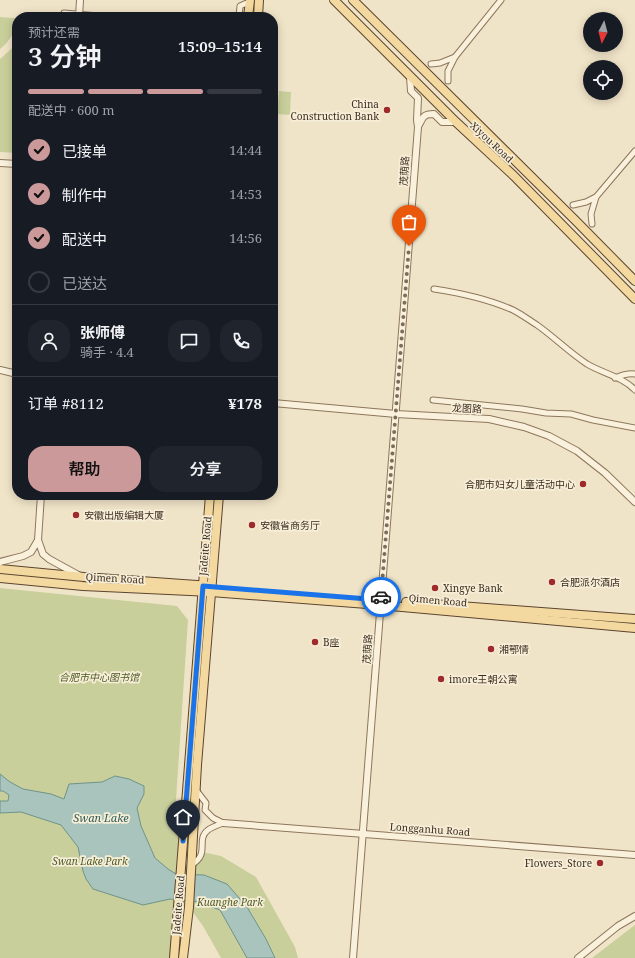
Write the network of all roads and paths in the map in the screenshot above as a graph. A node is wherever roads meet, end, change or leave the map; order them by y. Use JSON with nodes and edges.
{"nodes":[{"id":1,"x":80,"y":0,"type":"edge"},
{"id":2,"x":259,"y":0,"type":"edge"},
{"id":3,"x":334,"y":0,"type":"edge"},
{"id":4,"x":353,"y":0,"type":"edge"},
{"id":5,"x":501,"y":0,"type":"edge"},
{"id":6,"x":250,"y":1,"type":"edge"},
{"id":7,"x":79,"y":12,"type":"edge"},
{"id":8,"x":239,"y":12,"type":"edge"},
{"id":9,"x":249,"y":12,"type":"edge"},
{"id":10,"x":258,"y":12,"type":"edge"},
{"id":11,"x":455,"y":57,"type":"junction"},
{"id":12,"x":431,"y":64,"type":"dead end"},
{"id":13,"x":410,"y":77,"type":"junction"},
{"id":14,"x":448,"y":81,"type":"dead end"},
{"id":15,"x":456,"y":122,"type":"junction"},
{"id":16,"x":418,"y":127,"type":"junction"},
{"id":17,"x":635,"y":151,"type":"edge"},
{"id":18,"x":0,"y":163,"type":"edge"},
{"id":19,"x":12,"y":164,"type":"edge"},
{"id":20,"x":596,"y":197,"type":"junction"},
{"id":21,"x":573,"y":205,"type":"dead end"},
{"id":22,"x":592,"y":224,"type":"dead end"},
{"id":23,"x":635,"y":281,"type":"edge"},
{"id":24,"x":434,"y":289,"type":"dead end"},
{"id":25,"x":635,"y":300,"type":"edge"},
{"id":26,"x":0,"y":370,"type":"edge"},
{"id":27,"x":12,"y":373,"type":"edge"},
{"id":28,"x":635,"y":374,"type":"edge"},
{"id":29,"x":615,"y":378,"type":"junction"},
{"id":30,"x":632,"y":384,"type":"edge"},
{"id":31,"x":635,"y":390,"type":"edge"},
{"id":32,"x":433,"y":400,"type":"dead end"},
{"id":33,"x":278,"y":403,"type":"edge"},
{"id":34,"x":396,"y":414,"type":"junction"},
{"id":35,"x":635,"y":428,"type":"edge"},
{"id":36,"x":41,"y":500,"type":"edge"},
{"id":37,"x":210,"y":500,"type":"edge"},
{"id":38,"x":218,"y":500,"type":"edge"},
{"id":39,"x":635,"y":502,"type":"edge"},
{"id":40,"x":38,"y":540,"type":"junction"},
{"id":41,"x":0,"y":562,"type":"edge"},
{"id":42,"x":0,"y":569,"type":"edge"},
{"id":43,"x":84,"y":577,"type":"junction"},
{"id":44,"x":0,"y":578,"type":"edge"},
{"id":45,"x":207,"y":589,"type":"junction"},
{"id":46,"x":380,"y":603,"type":"junction"},
{"id":47,"x":635,"y":620,"type":"edge"},
{"id":48,"x":635,"y":628,"type":"edge"},
{"id":49,"x":188,"y":781,"type":"junction"},
{"id":50,"x":196,"y":789,"type":"junction"},
{"id":51,"x":223,"y":823,"type":"junction"},
{"id":52,"x":363,"y":834,"type":"junction"},
{"id":53,"x":635,"y":855,"type":"edge"},
{"id":54,"x":191,"y":865,"type":"junction"},
{"id":55,"x":635,"y":916,"type":"edge"},
{"id":56,"x":174,"y":958,"type":"edge"},
{"id":57,"x":183,"y":958,"type":"edge"},
{"id":58,"x":353,"y":958,"type":"edge"},
{"id":59,"x":578,"y":958,"type":"edge"}],
"edges":[{"from":1,"to":7,"type":"street"},
{"from":2,"to":10,"type":"main road"},
{"from":3,"to":13,"type":"main road","name":"Xiyou Road"},
{"from":4,"to":23,"type":"main road","name":"Xiyou Road"},
{"from":5,"to":11,"type":"street"},
{"from":6,"to":8,"type":"street"},
{"from":6,"to":9,"type":"main road"},
{"from":11,"to":12,"type":"street"},
{"from":11,"to":14,"type":"street"},
{"from":13,"to":15,"type":"main road","name":"Xiyou Road"},
{"from":13,"to":16,"type":"street","name":"茂荫路"},
{"from":15,"to":16,"type":"street"},
{"from":15,"to":25,"type":"main road","name":"Xiyou Road"},
{"from":16,"to":34,"type":"street","name":"茂荫路"},
{"from":17,"to":20,"type":"street"},
{"from":18,"to":19,"type":"street"},
{"from":20,"to":21,"type":"street"},
{"from":20,"to":22,"type":"street"},
{"from":24,"to":29,"type":"street"},
{"from":26,"to":27,"type":"street"},
{"from":28,"to":29,"type":"street"},
{"from":29,"to":30,"type":"street"},
{"from":30,"to":31,"type":"street"},
{"from":32,"to":35,"type":"street"},
{"from":33,"to":34,"type":"street","name":"龙图路"},
{"from":34,"to":39,"type":"street","name":"龙图路"},
{"from":34,"to":46,"type":"street","name":"茂荫路"},
{"from":36,"to":40,"type":"street"},
{"from":37,"to":45,"type":"main road","name":"Jadeite Road"},
{"from":38,"to":45,"type":"main road","name":"Jadeite Road"},
{"from":40,"to":41,"type":"street"},
{"from":40,"to":43,"type":"street"},
{"from":42,"to":43,"type":"main road","name":"Qimen Road"},
{"from":43,"to":45,"type":"main road","name":"Qimen Road"},
{"from":44,"to":45,"type":"main road","name":"Qimen Road"},
{"from":45,"to":46,"type":"main road","name":"Qimen Road"},
{"from":45,"to":49,"type":"main road","name":"Jadeite Road"},
{"from":45,"to":50,"type":"main road","name":"Jadeite Road"},
{"from":46,"to":47,"type":"main road","name":"Qimen Road"},
{"from":46,"to":48,"type":"main road","name":"Qimen Road"},
{"from":46,"to":52,"type":"street","name":"茂荫路"},
{"from":49,"to":50,"type":"street"},
{"from":49,"to":56,"type":"main road","name":"Jadeite Road"},
{"from":50,"to":51,"type":"street"},
{"from":50,"to":54,"type":"main road","name":"Jadeite Road"},
{"from":51,"to":52,"type":"street","name":"Longganhu Road"},
{"from":51,"to":54,"type":"street"},
{"from":52,"to":53,"type":"street","name":"Longganhu Road"},
{"from":52,"to":58,"type":"street","name":"茂荫路"},
{"from":54,"to":57,"type":"main road","name":"Jadeite Road"},
{"from":55,"to":59,"type":"street"}]}
